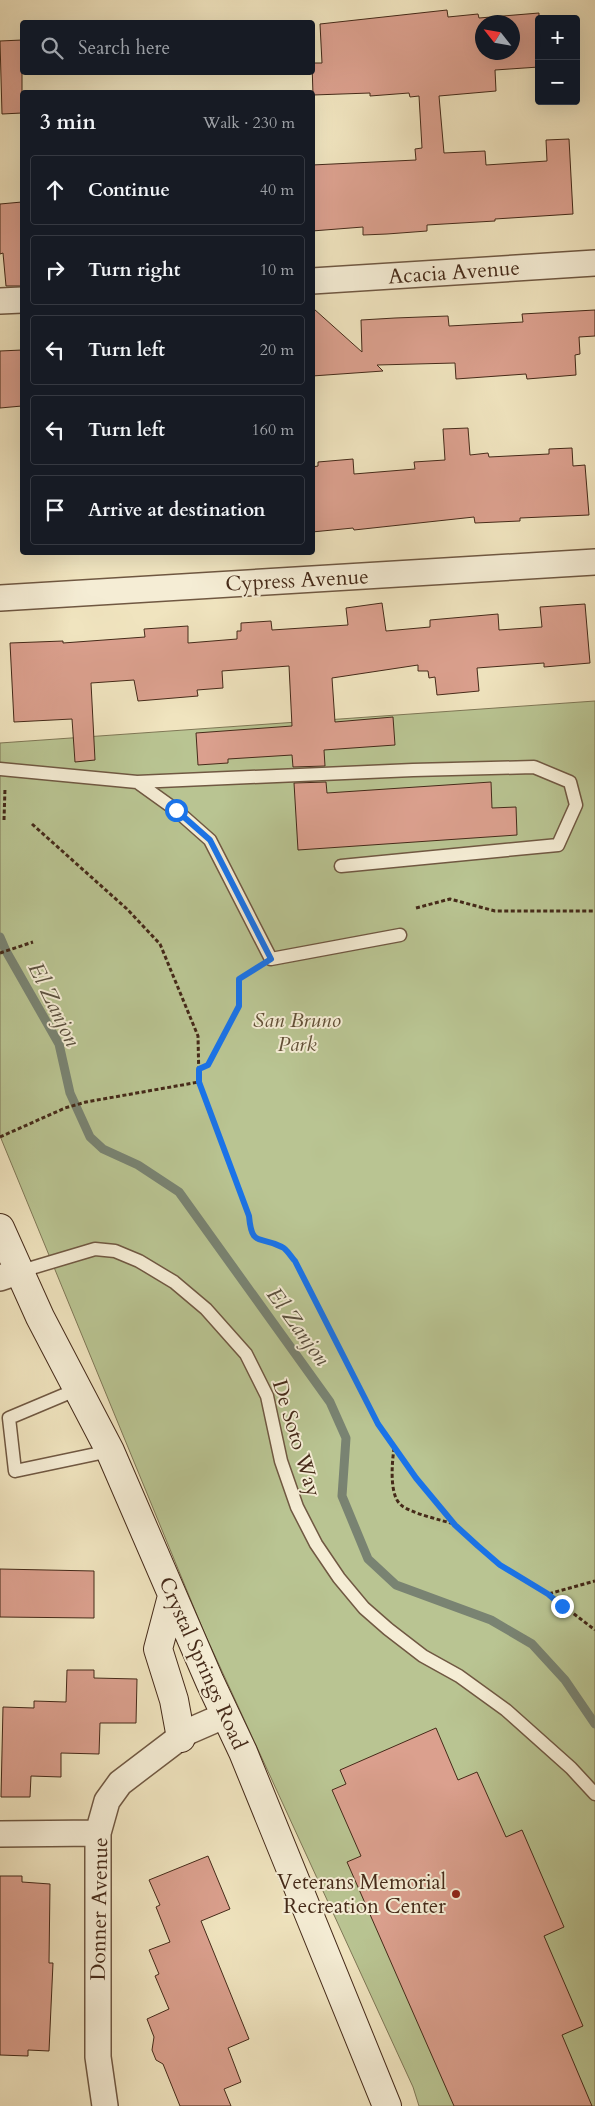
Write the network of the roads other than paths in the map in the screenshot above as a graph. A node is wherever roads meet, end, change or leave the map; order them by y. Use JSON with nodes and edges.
{"nodes":[{"id":1,"x":595,"y":263,"type":"edge"},
{"id":2,"x":315,"y":281,"type":"edge"},
{"id":3,"x":20,"y":300,"type":"edge"},
{"id":4,"x":0,"y":301,"type":"edge"},
{"id":5,"x":595,"y":562,"type":"edge"},
{"id":6,"x":0,"y":598,"type":"edge"},
{"id":7,"x":3,"y":770,"type":"edge"},
{"id":8,"x":137,"y":782,"type":"junction"},
{"id":9,"x":342,"y":866,"type":"dead end"},
{"id":10,"x":400,"y":935,"type":"dead end"},
{"id":11,"x":0,"y":1228,"type":"edge"},
{"id":12,"x":9,"y":1275,"type":"edge"},
{"id":13,"x":78,"y":1389,"type":"junction"},
{"id":14,"x":110,"y":1451,"type":"junction"},
{"id":15,"x":172,"y":1596,"type":"junction"},
{"id":16,"x":226,"y":1715,"type":"junction"},
{"id":17,"x":180,"y":1738,"type":"junction"},
{"id":18,"x":595,"y":1794,"type":"edge"},
{"id":19,"x":98,"y":1833,"type":"junction"},
{"id":20,"x":0,"y":1834,"type":"edge"},
{"id":21,"x":105,"y":2106,"type":"edge"},
{"id":22,"x":387,"y":2106,"type":"edge"}],
"edges":[{"from":1,"to":2,"type":"street","name":"Acacia Avenue"},
{"from":3,"to":4,"type":"street"},
{"from":5,"to":6,"type":"street","name":"Cypress Avenue"},
{"from":7,"to":8,"type":"lane"},
{"from":8,"to":9,"type":"lane"},
{"from":8,"to":10,"type":"lane"},
{"from":11,"to":12,"type":"main road","name":"Crystal Springs Road"},
{"from":12,"to":13,"type":"main road","name":"Crystal Springs Road"},
{"from":12,"to":18,"type":"lane","name":"De Soto Way"},
{"from":13,"to":14,"type":"main road","name":"Crystal Springs Road"},
{"from":13,"to":14,"type":"lane"},
{"from":14,"to":15,"type":"main road","name":"Crystal Springs Road"},
{"from":15,"to":16,"type":"main road","name":"Crystal Springs Road"},
{"from":15,"to":17,"type":"main road"},
{"from":16,"to":17,"type":"street","name":"Donner Avenue"},
{"from":16,"to":22,"type":"main road","name":"Crystal Springs Road"},
{"from":17,"to":19,"type":"street","name":"Donner Avenue"},
{"from":19,"to":20,"type":"street"},
{"from":19,"to":21,"type":"street","name":"Donner Avenue"}]}
